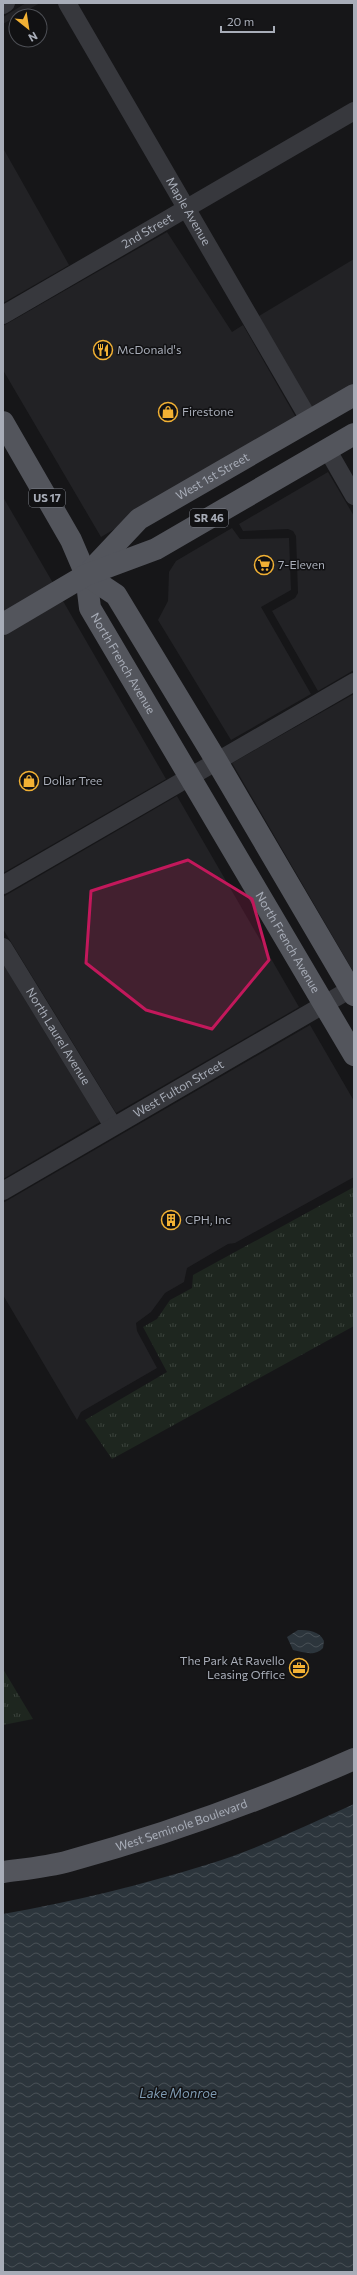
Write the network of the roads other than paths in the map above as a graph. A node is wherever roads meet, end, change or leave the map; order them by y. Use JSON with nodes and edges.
{"nodes":[{"id":1,"x":6,"y":3,"type":"edge"},
{"id":2,"x":66,"y":3,"type":"edge"},
{"id":3,"x":3,"y":5,"type":"edge"},
{"id":4,"x":354,"y":111,"type":"edge"},
{"id":5,"x":187,"y":208,"type":"junction"},
{"id":6,"x":3,"y":315,"type":"edge"},
{"id":7,"x":354,"y":395,"type":"edge"},
{"id":8,"x":310,"y":421,"type":"junction"},
{"id":9,"x":3,"y":422,"type":"edge"},
{"id":10,"x":354,"y":434,"type":"edge"},
{"id":11,"x":327,"y":450,"type":"junction"},
{"id":12,"x":354,"y":496,"type":"edge"},
{"id":13,"x":86,"y":575,"type":"junction"},
{"id":14,"x":3,"y":624,"type":"edge"},
{"id":15,"x":354,"y":682,"type":"edge"},
{"id":16,"x":216,"y":760,"type":"junction"},
{"id":17,"x":189,"y":777,"type":"junction"},
{"id":18,"x":3,"y":885,"type":"edge"},
{"id":19,"x":3,"y":947,"type":"edge"},
{"id":20,"x":353,"y":991,"type":"edge"},
{"id":21,"x":325,"y":1004,"type":"junction"},
{"id":22,"x":354,"y":1056,"type":"edge"},
{"id":23,"x":113,"y":1126,"type":"junction"},
{"id":24,"x":3,"y":1191,"type":"edge"},
{"id":25,"x":354,"y":1759,"type":"edge"},
{"id":26,"x":3,"y":1872,"type":"edge"}],
"edges":[{"from":1,"to":3,"type":"street"},
{"from":2,"to":5,"type":"street","name":"Maple Avenue"},
{"from":4,"to":5,"type":"street","name":"2nd Street"},
{"from":5,"to":6,"type":"street","name":"2nd Street"},
{"from":5,"to":8,"type":"street","name":"Maple Avenue"},
{"from":7,"to":8,"type":"main road","name":"West 1st Street","number":"SR 46"},
{"from":8,"to":13,"type":"main road","name":"West 1st Street","number":"SR 46"},
{"from":9,"to":13,"type":"main road","number":"US 17"},
{"from":10,"to":11,"type":"main road","name":"West 1st Street","number":"SR 46"},
{"from":11,"to":12,"type":"street"},
{"from":11,"to":13,"type":"main road","name":"West 1st Street","number":"SR 46"},
{"from":13,"to":14,"type":"main road","name":"West 1st Street"},
{"from":13,"to":16,"type":"main road"},
{"from":13,"to":17,"type":"main road","name":"North French Avenue"},
{"from":15,"to":16,"type":"street"},
{"from":16,"to":17,"type":"street"},
{"from":16,"to":20,"type":"main road"},
{"from":17,"to":18,"type":"street"},
{"from":17,"to":21,"type":"main road","name":"North French Avenue"},
{"from":19,"to":23,"type":"street","name":"North Laurel Avenue"},
{"from":20,"to":21,"type":"street","name":"West Fulton Street"},
{"from":21,"to":22,"type":"main road","name":"North French Avenue"},
{"from":21,"to":23,"type":"street","name":"West Fulton Street"},
{"from":23,"to":24,"type":"street","name":"West Fulton Street"},
{"from":25,"to":26,"type":"main road","name":"West Seminole Boulevard"}]}
